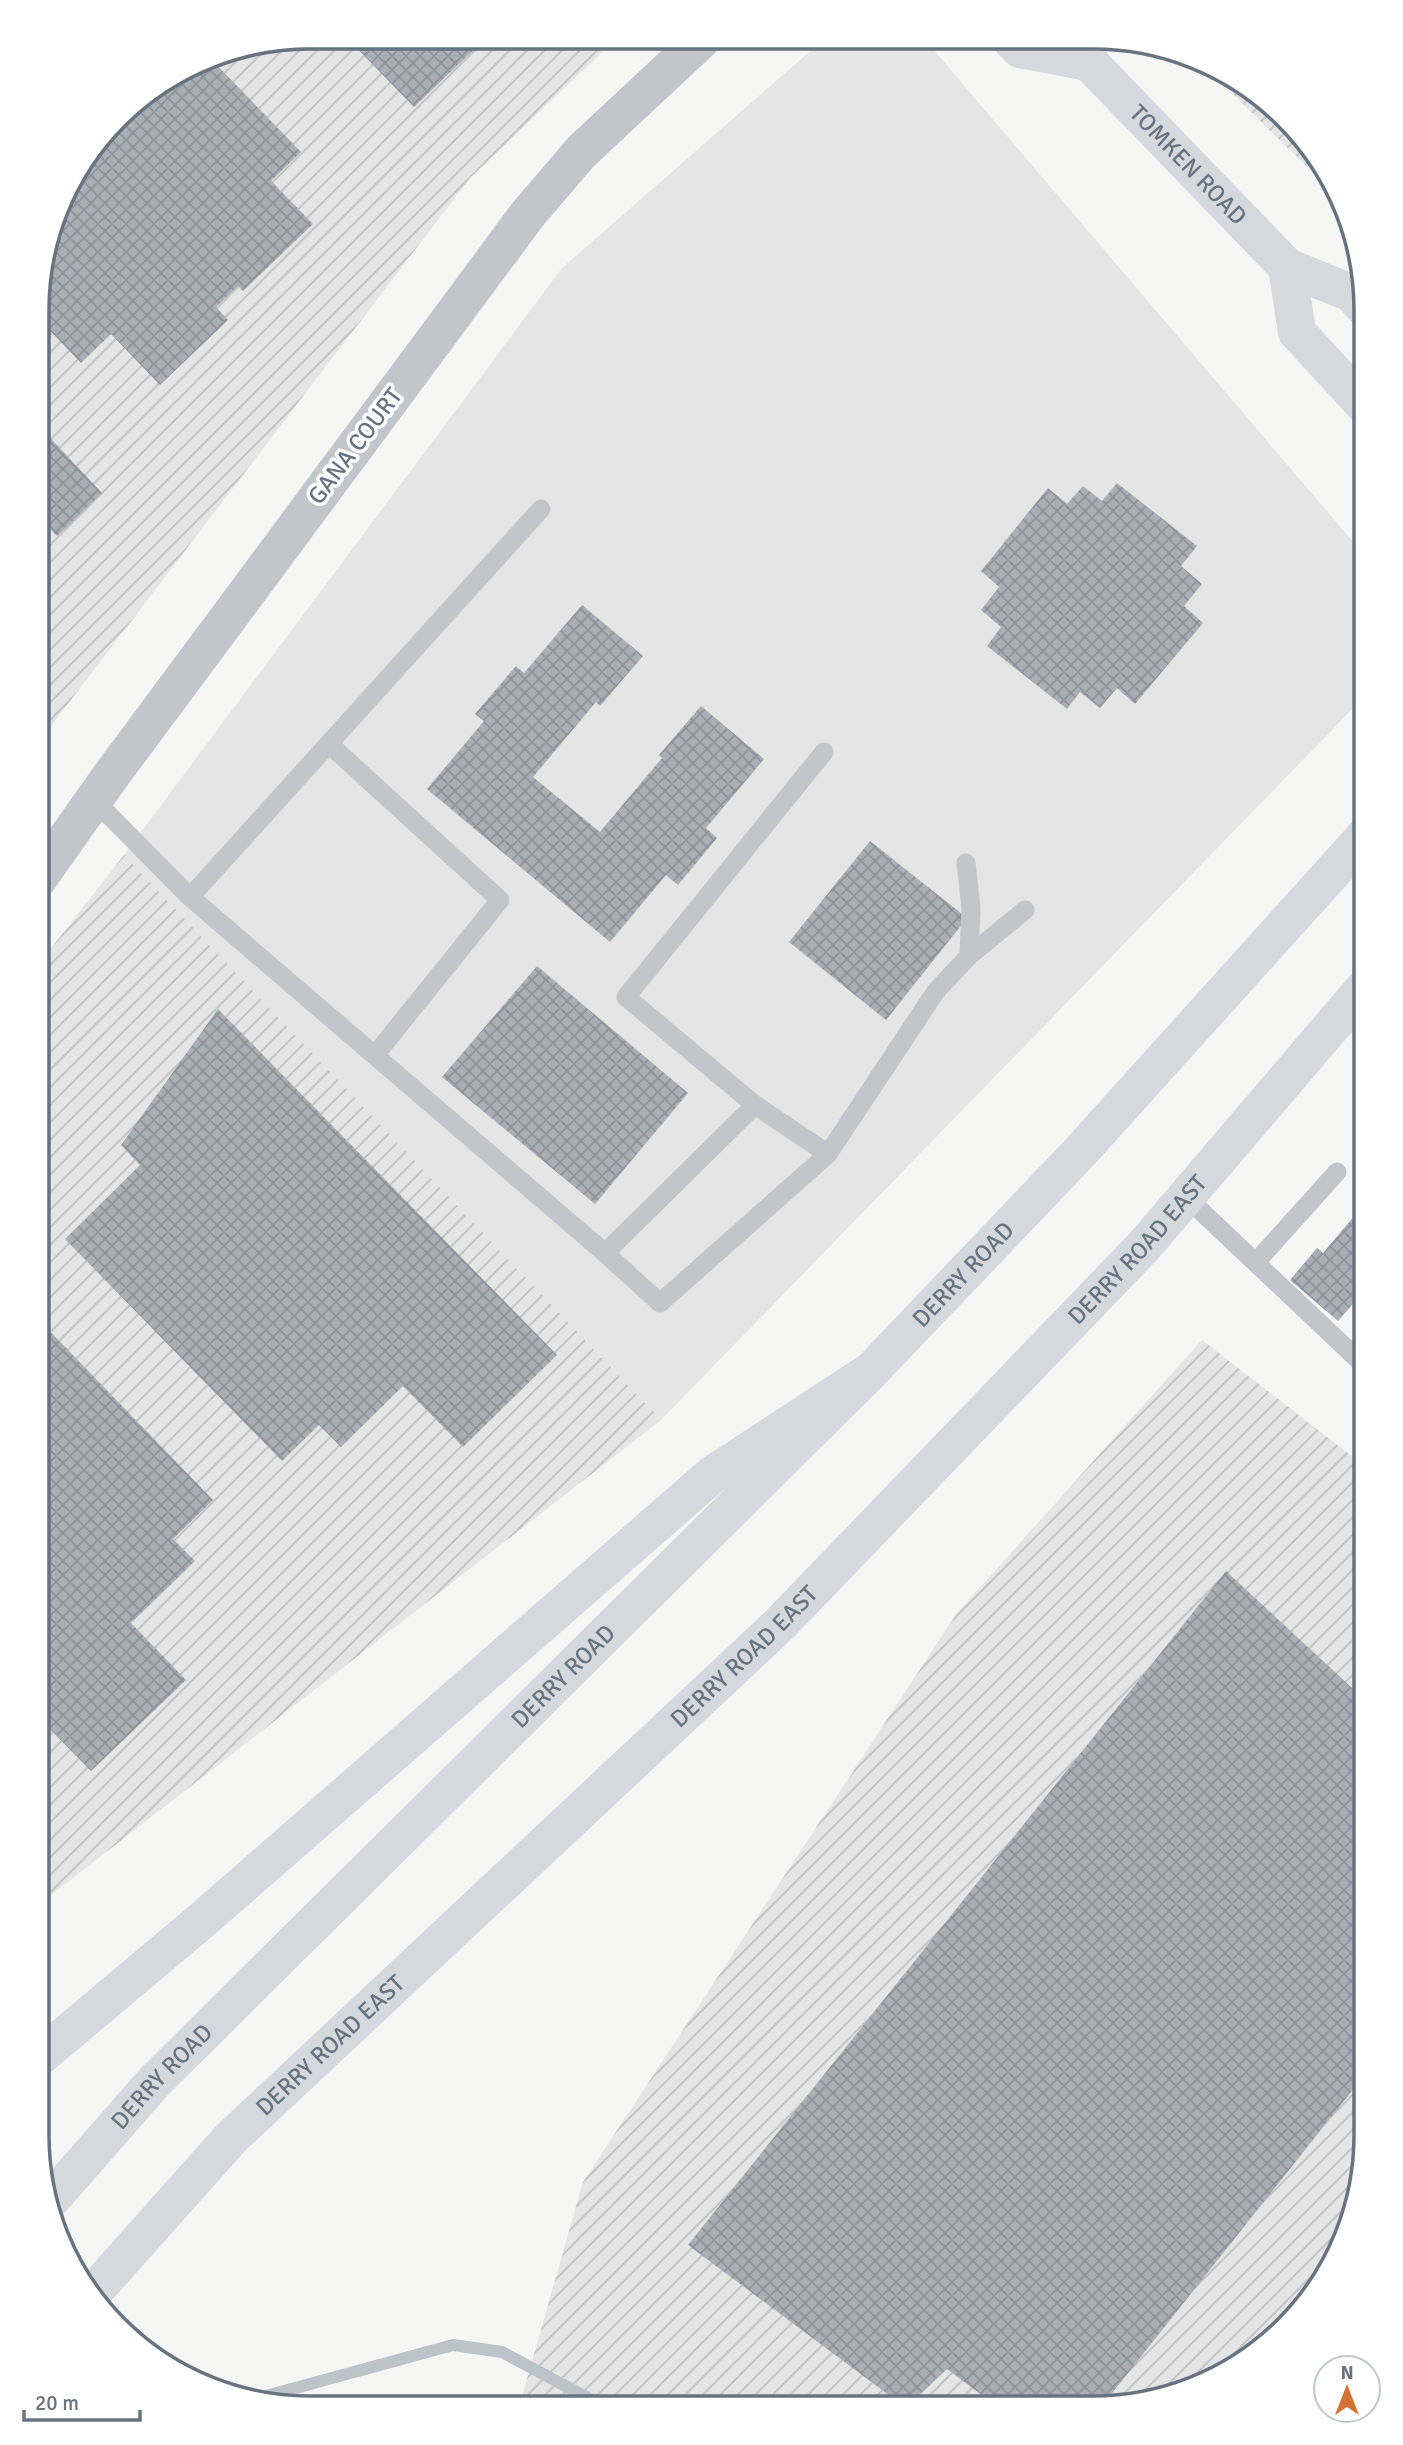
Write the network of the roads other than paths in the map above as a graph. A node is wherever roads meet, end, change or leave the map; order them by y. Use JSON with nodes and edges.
{"nodes":[{"id":1,"x":691,"y":49,"type":"edge"},
{"id":2,"x":1020,"y":49,"type":"edge"},
{"id":3,"x":1087,"y":52,"type":"edge"},
{"id":4,"x":1287,"y":267,"type":"junction"},
{"id":5,"x":1353,"y":295,"type":"edge"},
{"id":6,"x":1354,"y":394,"type":"edge"},
{"id":7,"x":541,"y":509,"type":"dead end"},
{"id":8,"x":329,"y":744,"type":"junction"},
{"id":9,"x":824,"y":752,"type":"dead end"},
{"id":10,"x":94,"y":800,"type":"junction"},
{"id":11,"x":1354,"y":848,"type":"edge"},
{"id":12,"x":49,"y":863,"type":"edge"},
{"id":13,"x":966,"y":863,"type":"dead end"},
{"id":14,"x":190,"y":897,"type":"junction"},
{"id":15,"x":1025,"y":910,"type":"dead end"},
{"id":16,"x":968,"y":956,"type":"junction"},
{"id":17,"x":1354,"y":1000,"type":"edge"},
{"id":18,"x":375,"y":1055,"type":"junction"},
{"id":19,"x":755,"y":1105,"type":"junction"},
{"id":20,"x":828,"y":1154,"type":"junction"},
{"id":21,"x":1337,"y":1172,"type":"dead end"},
{"id":22,"x":1185,"y":1196,"type":"junction"},
{"id":23,"x":605,"y":1254,"type":"junction"},
{"id":24,"x":1256,"y":1262,"type":"junction"},
{"id":25,"x":1354,"y":1356,"type":"edge"},
{"id":26,"x":871,"y":1371,"type":"junction"},
{"id":27,"x":49,"y":2049,"type":"edge"},
{"id":28,"x":56,"y":2194,"type":"edge"},
{"id":29,"x":98,"y":2286,"type":"edge"}],
"edges":[{"from":1,"to":10,"type":"street","name":"GANA COURT"},
{"from":2,"to":3,"type":"main road","name":"TOMKEN ROAD"},
{"from":3,"to":4,"type":"main road","name":"TOMKEN ROAD"},
{"from":4,"to":5,"type":"main road","name":"TOMKEN ROAD"},
{"from":4,"to":6,"type":"main road"},
{"from":7,"to":8,"type":"lane"},
{"from":8,"to":14,"type":"lane"},
{"from":8,"to":18,"type":"lane"},
{"from":9,"to":19,"type":"lane"},
{"from":10,"to":12,"type":"street","name":"GANA COURT"},
{"from":10,"to":14,"type":"lane"},
{"from":11,"to":26,"type":"main road","name":"DERRY ROAD"},
{"from":13,"to":16,"type":"lane"},
{"from":14,"to":18,"type":"lane"},
{"from":15,"to":16,"type":"lane"},
{"from":16,"to":20,"type":"lane"},
{"from":17,"to":22,"type":"main road","name":"DERRY ROAD EAST"},
{"from":18,"to":23,"type":"lane"},
{"from":19,"to":20,"type":"lane"},
{"from":19,"to":23,"type":"lane"},
{"from":20,"to":23,"type":"lane"},
{"from":21,"to":24,"type":"lane"},
{"from":22,"to":24,"type":"lane"},
{"from":22,"to":29,"type":"main road","name":"DERRY ROAD EAST"},
{"from":24,"to":25,"type":"lane"},
{"from":26,"to":27,"type":"main road"},
{"from":26,"to":28,"type":"main road","name":"DERRY ROAD"}]}
